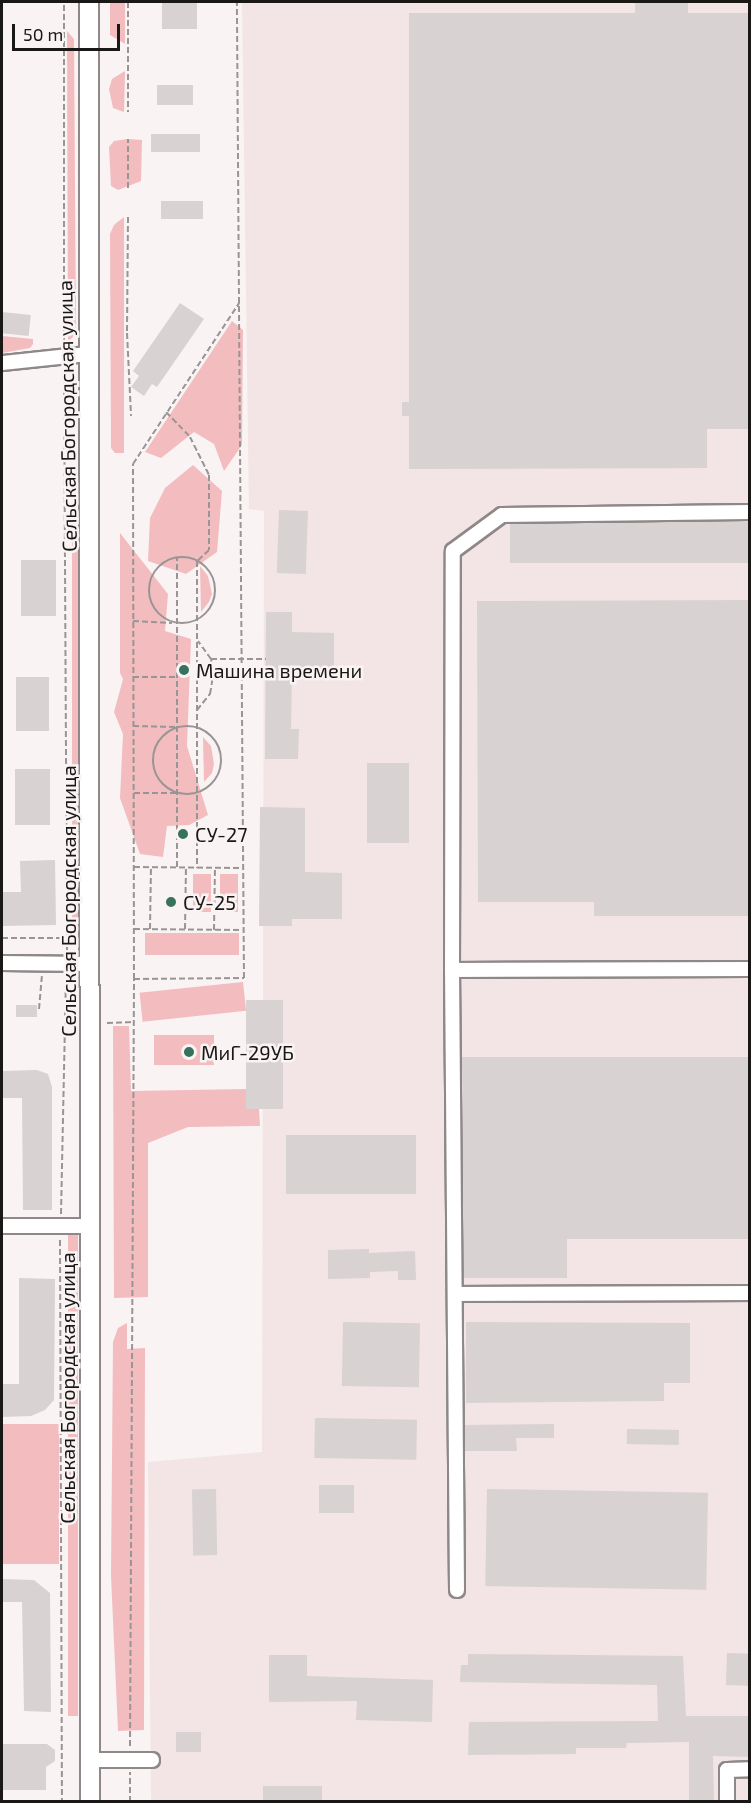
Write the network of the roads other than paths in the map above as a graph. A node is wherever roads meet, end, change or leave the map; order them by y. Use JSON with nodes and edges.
{"nodes":[{"id":1,"x":89,"y":2,"type":"edge"},
{"id":2,"x":87,"y":354,"type":"junction"},
{"id":3,"x":2,"y":363,"type":"edge"},
{"id":4,"x":750,"y":512,"type":"edge"},
{"id":5,"x":2,"y":963,"type":"edge"},
{"id":6,"x":90,"y":964,"type":"junction"},
{"id":7,"x":750,"y":969,"type":"edge"},
{"id":8,"x":452,"y":970,"type":"junction"},
{"id":9,"x":2,"y":1226,"type":"edge"},
{"id":10,"x":89,"y":1226,"type":"junction"},
{"id":11,"x":750,"y":1293,"type":"edge"},
{"id":12,"x":455,"y":1294,"type":"junction"},
{"id":13,"x":457,"y":1590,"type":"dead end"},
{"id":14,"x":90,"y":1760,"type":"junction"},
{"id":15,"x":152,"y":1760,"type":"dead end"},
{"id":16,"x":750,"y":1769,"type":"edge"},
{"id":17,"x":90,"y":1802,"type":"edge"},
{"id":18,"x":727,"y":1802,"type":"edge"}],
"edges":[{"from":1,"to":2,"type":"main road","name":"Сельская Богородская улица"},
{"from":2,"to":3,"type":"lane"},
{"from":2,"to":6,"type":"main road","name":"Сельская Богородская улица"},
{"from":4,"to":8,"type":"lane"},
{"from":5,"to":6,"type":"lane"},
{"from":6,"to":10,"type":"main road","name":"Сельская Богородская улица"},
{"from":7,"to":8,"type":"lane"},
{"from":8,"to":12,"type":"lane"},
{"from":9,"to":10,"type":"lane"},
{"from":10,"to":14,"type":"main road","name":"Сельская Богородская улица"},
{"from":11,"to":12,"type":"lane"},
{"from":12,"to":13,"type":"lane"},
{"from":14,"to":15,"type":"lane"},
{"from":14,"to":17,"type":"main road","name":"Сельская Богородская улица"},
{"from":16,"to":18,"type":"lane"}]}
